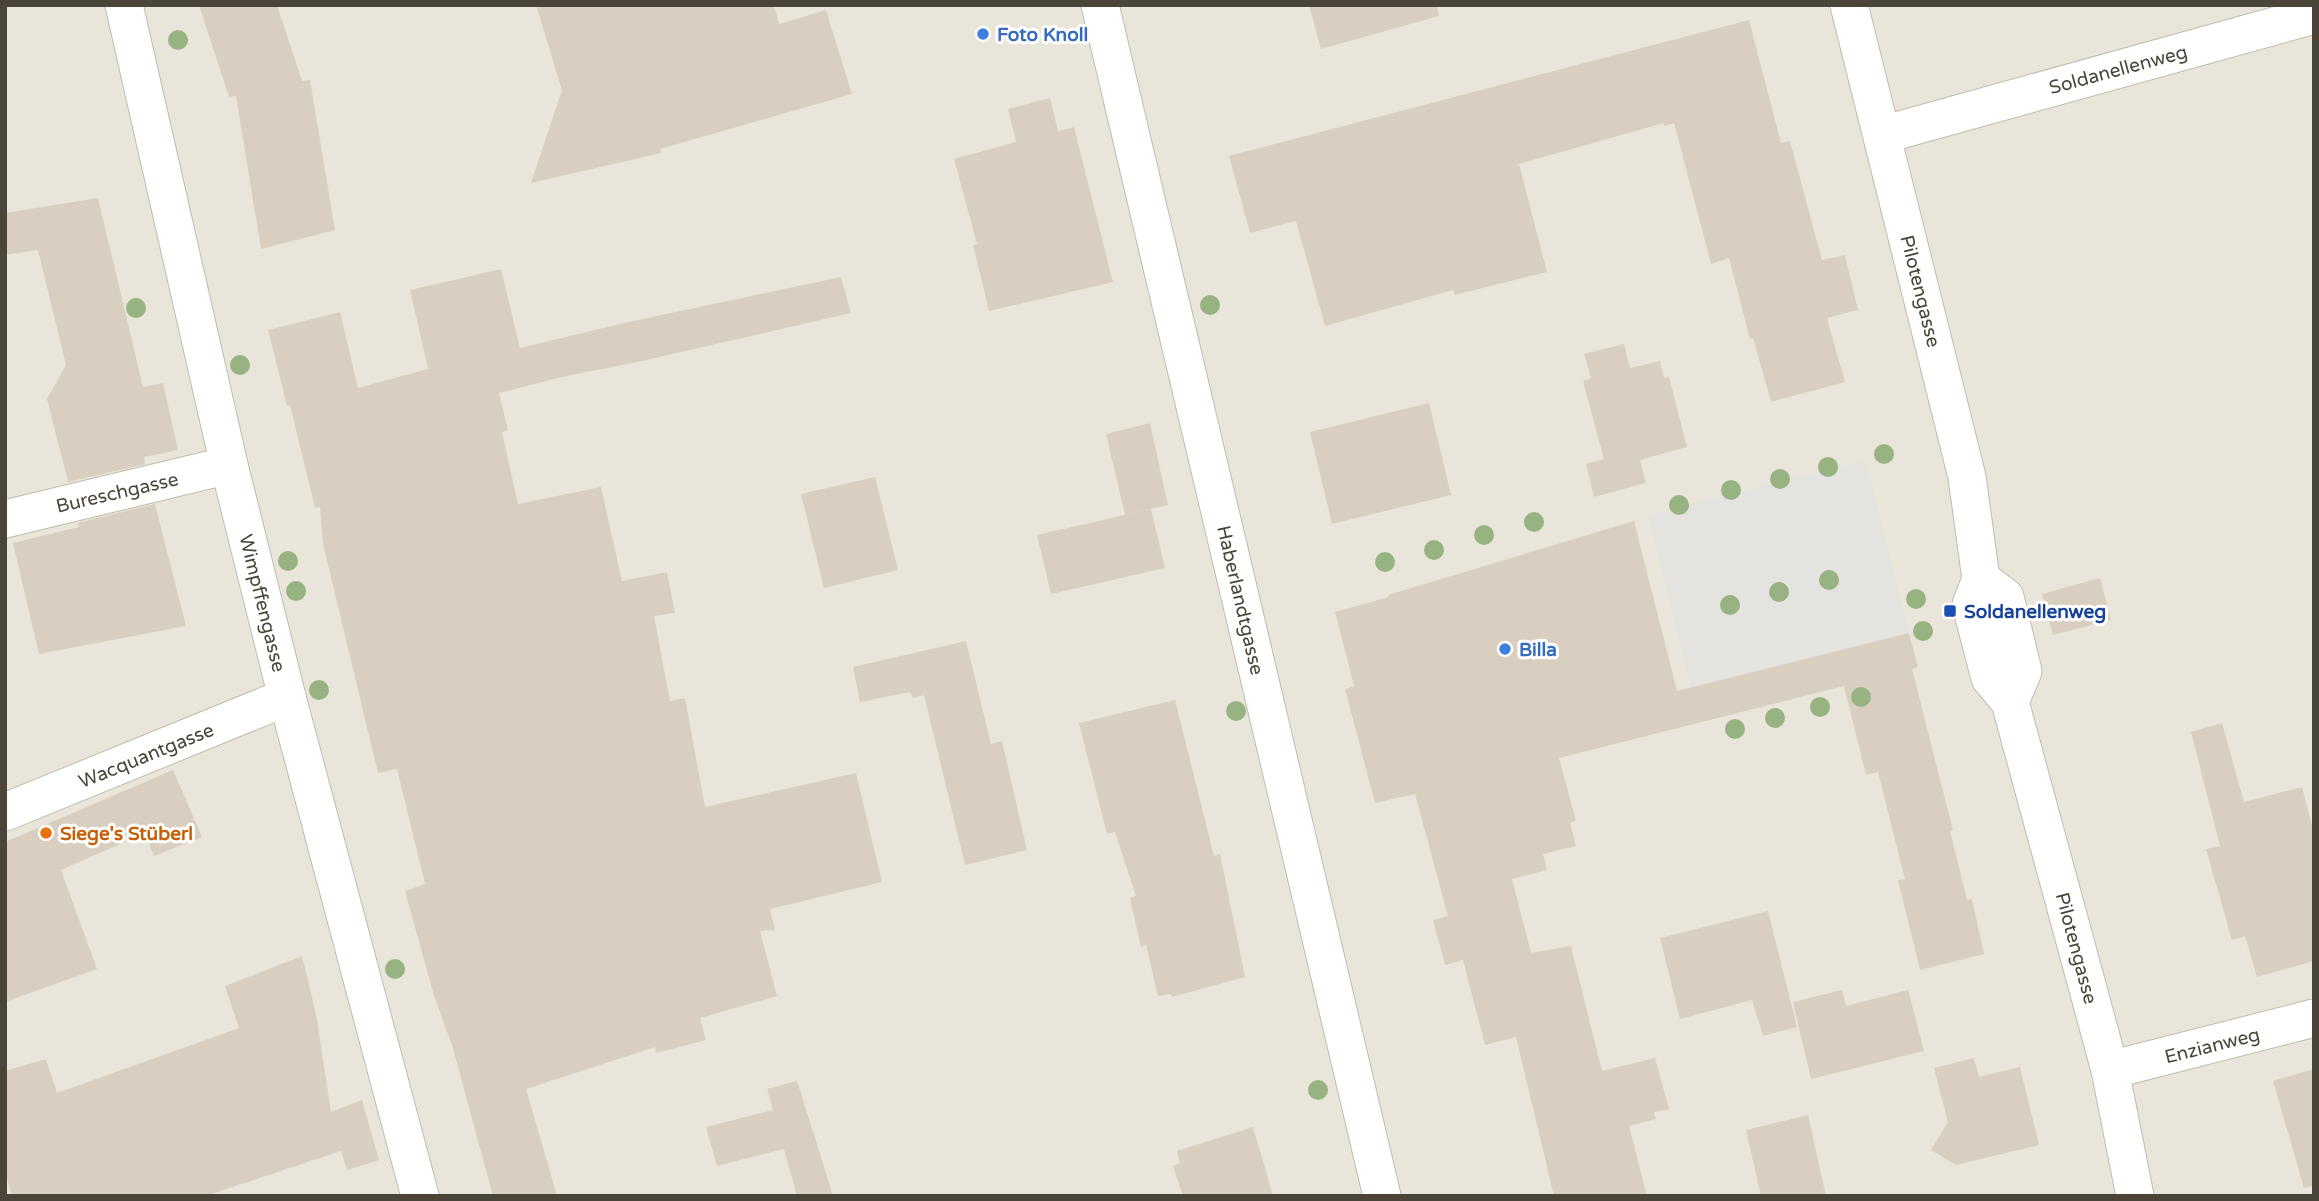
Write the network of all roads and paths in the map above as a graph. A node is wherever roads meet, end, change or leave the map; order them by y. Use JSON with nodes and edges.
{"nodes":[{"id":1,"x":124,"y":5,"type":"edge"},
{"id":2,"x":1101,"y":5,"type":"edge"},
{"id":3,"x":1849,"y":5,"type":"edge"},
{"id":4,"x":2314,"y":15,"type":"edge"},
{"id":5,"x":1882,"y":135,"type":"junction"},
{"id":6,"x":229,"y":465,"type":"junction"},
{"id":7,"x":5,"y":519,"type":"edge"},
{"id":8,"x":287,"y":697,"type":"junction"},
{"id":9,"x":5,"y":813,"type":"edge"},
{"id":10,"x":2314,"y":1018,"type":"edge"},
{"id":11,"x":2110,"y":1070,"type":"junction"},
{"id":12,"x":2129,"y":1194,"type":"edge"},
{"id":13,"x":420,"y":1196,"type":"edge"},
{"id":14,"x":1382,"y":1196,"type":"edge"}],
"edges":[{"from":1,"to":6,"type":"street","name":"Wimpffengasse"},
{"from":2,"to":14,"type":"street","name":"Haberlandtgasse"},
{"from":3,"to":5,"type":"street","name":"Pilotengasse"},
{"from":4,"to":5,"type":"street","name":"Soldanellenweg"},
{"from":5,"to":11,"type":"street","name":"Pilotengasse"},
{"from":6,"to":7,"type":"street","name":"Bureschgasse"},
{"from":6,"to":8,"type":"street","name":"Wimpffengasse"},
{"from":8,"to":9,"type":"street","name":"Wacquantgasse"},
{"from":8,"to":13,"type":"street","name":"Wimpffengasse"},
{"from":10,"to":11,"type":"street","name":"Enzianweg"},
{"from":11,"to":12,"type":"street","name":"Pilotengasse"}]}
